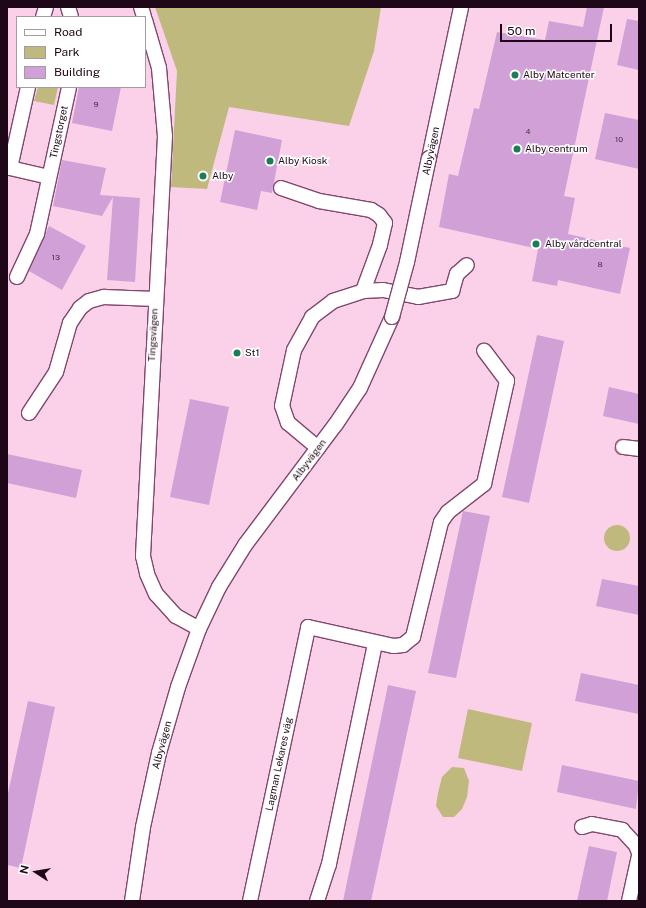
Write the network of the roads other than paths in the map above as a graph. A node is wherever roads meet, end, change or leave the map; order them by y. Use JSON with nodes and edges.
{"nodes":[{"id":1,"x":461,"y":7,"type":"edge"},
{"id":2,"x":146,"y":23,"type":"edge"},
{"id":3,"x":28,"y":88,"type":"edge"},
{"id":4,"x":69,"y":88,"type":"edge"},
{"id":5,"x":49,"y":177,"type":"junction"},
{"id":6,"x":281,"y":188,"type":"dead end"},
{"id":7,"x":467,"y":265,"type":"dead end"},
{"id":8,"x":17,"y":277,"type":"dead end"},
{"id":9,"x":363,"y":291,"type":"junction"},
{"id":10,"x":155,"y":299,"type":"junction"},
{"id":11,"x":484,"y":350,"type":"dead end"},
{"id":12,"x":29,"y":414,"type":"dead end"},
{"id":13,"x":623,"y":447,"type":"dead end"},
{"id":14,"x":318,"y":448,"type":"junction"},
{"id":15,"x":639,"y":449,"type":"edge"},
{"id":16,"x":199,"y":629,"type":"junction"},
{"id":17,"x":375,"y":643,"type":"junction"},
{"id":18,"x":582,"y":827,"type":"dead end"},
{"id":19,"x":639,"y":859,"type":"edge"},
{"id":20,"x":132,"y":901,"type":"edge"},
{"id":21,"x":250,"y":901,"type":"edge"},
{"id":22,"x":317,"y":901,"type":"edge"},
{"id":23,"x":629,"y":901,"type":"edge"}],
"edges":[{"from":1,"to":14,"type":"street","name":"Albyvägen","bridge":true},
{"from":2,"to":10,"type":"street","name":"Tingsvägen"},
{"from":3,"to":5,"type":"street"},
{"from":4,"to":5,"type":"street","name":"Tingstorget"},
{"from":5,"to":8,"type":"street","name":"Tingstorget"},
{"from":6,"to":9,"type":"street"},
{"from":7,"to":9,"type":"street"},
{"from":9,"to":14,"type":"street"},
{"from":10,"to":12,"type":"street"},
{"from":10,"to":16,"type":"street","name":"Tingsvägen"},
{"from":11,"to":17,"type":"street"},
{"from":13,"to":15,"type":"street"},
{"from":14,"to":16,"type":"street","name":"Albyvägen"},
{"from":16,"to":20,"type":"street","name":"Albyvägen"},
{"from":17,"to":21,"type":"street","name":"Lagman Lekares väg"},
{"from":17,"to":22,"type":"street"},
{"from":18,"to":19,"type":"street"},
{"from":19,"to":23,"type":"street"}]}
